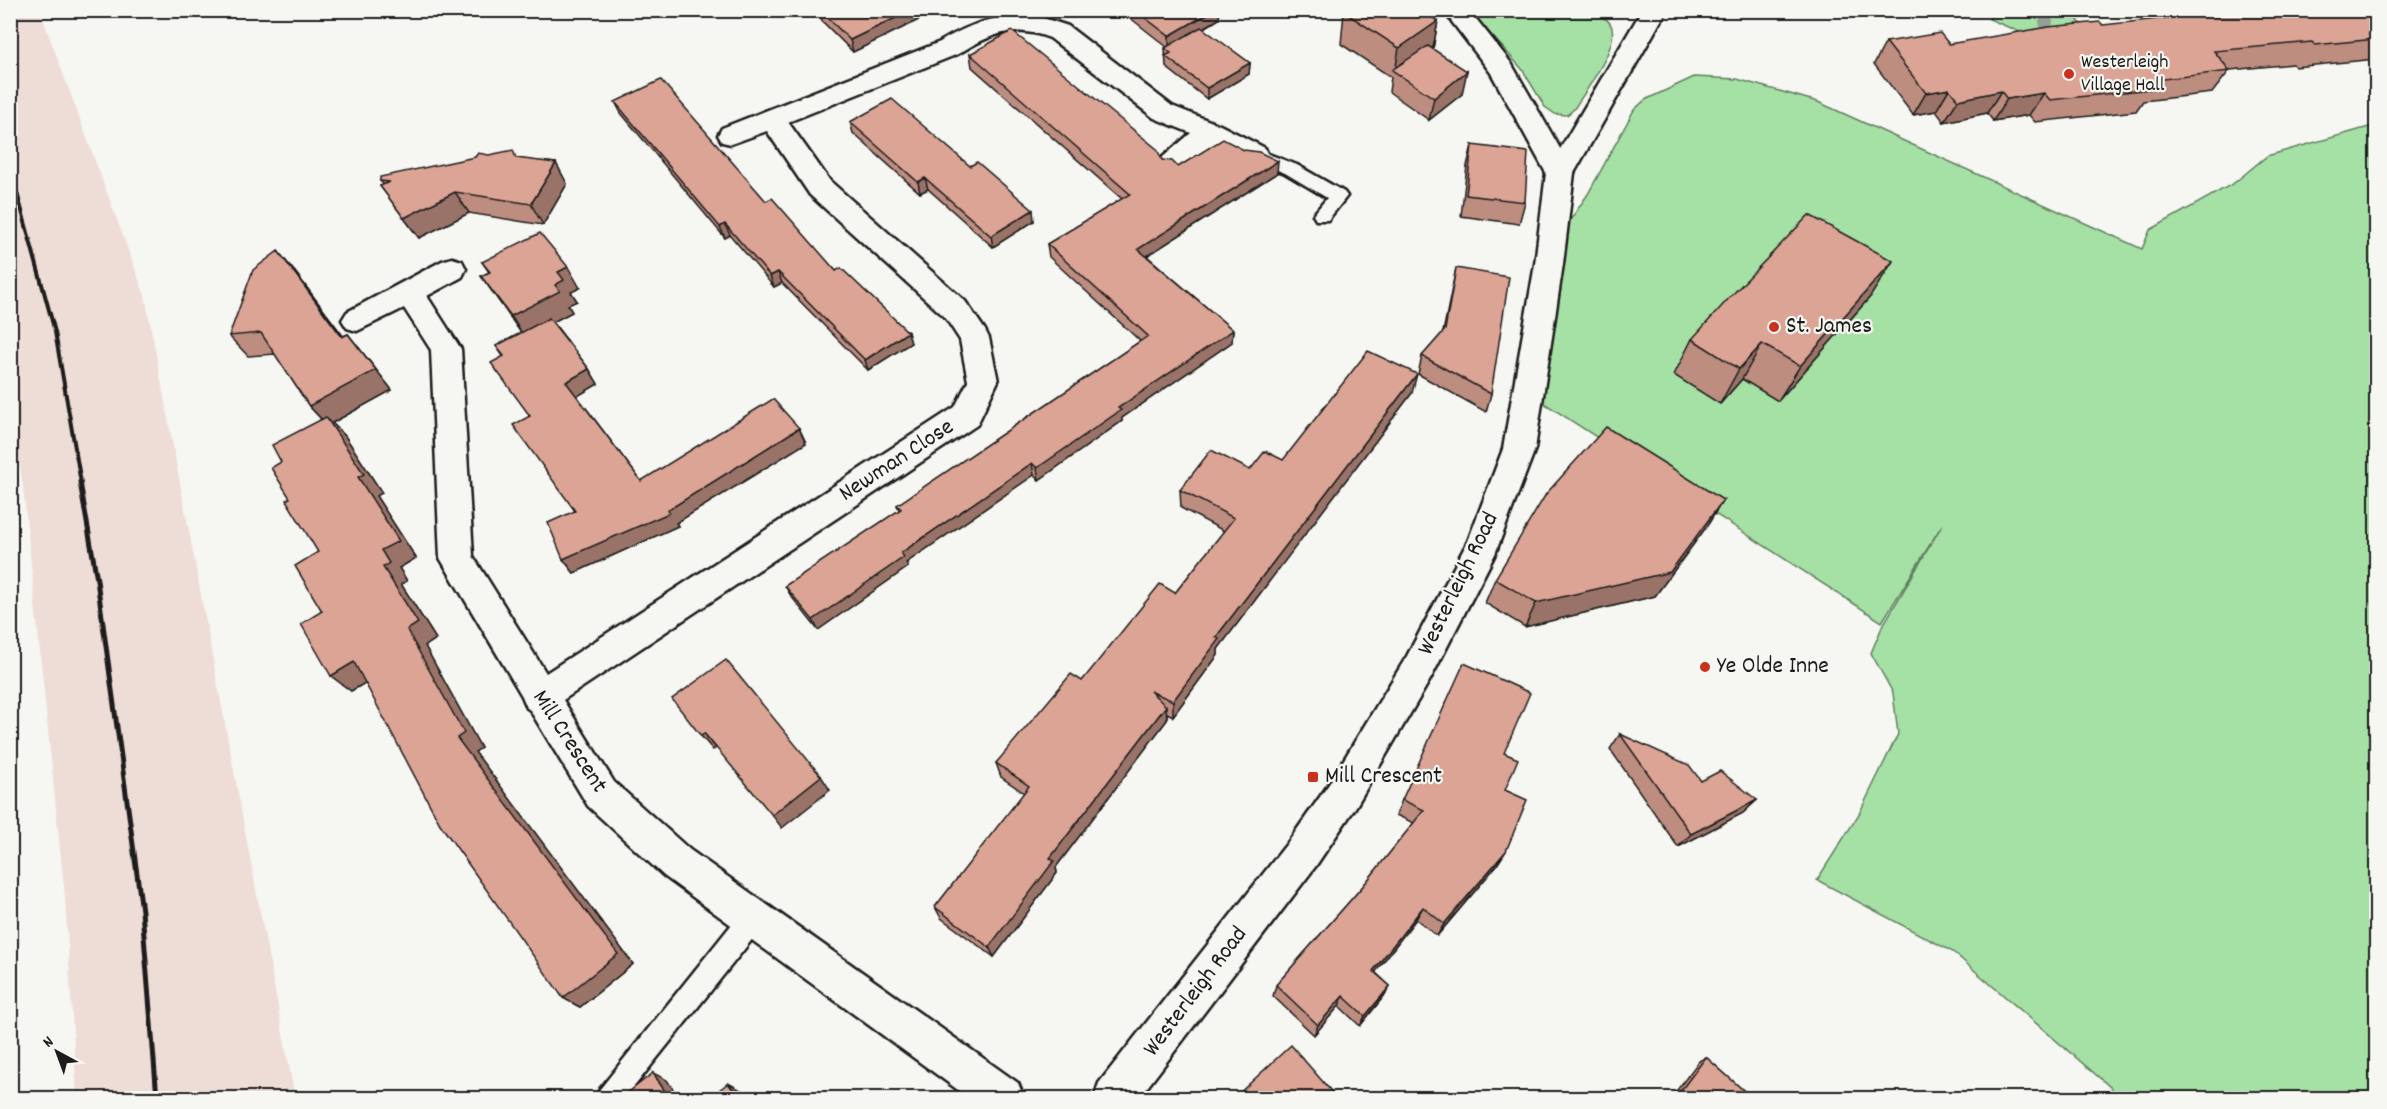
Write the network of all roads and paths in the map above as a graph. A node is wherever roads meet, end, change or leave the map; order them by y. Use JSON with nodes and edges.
{"nodes":[{"id":1,"x":1455,"y":10,"type":"edge"},
{"id":2,"x":1655,"y":10,"type":"edge"},
{"id":3,"x":773,"y":120,"type":"junction"},
{"id":4,"x":1210,"y":130,"type":"junction"},
{"id":5,"x":730,"y":135,"type":"dead end"},
{"id":6,"x":1255,"y":155,"type":"joint"},
{"id":7,"x":1173,"y":164,"type":"edge"},
{"id":8,"x":1560,"y":173,"type":"junction"},
{"id":9,"x":1322,"y":215,"type":"dead end"},
{"id":10,"x":452,"y":269,"type":"dead end"},
{"id":11,"x":408,"y":292,"type":"junction"},
{"id":12,"x":357,"y":320,"type":"dead end"},
{"id":13,"x":539,"y":697,"type":"junction"},
{"id":14,"x":753,"y":918,"type":"junction"},
{"id":15,"x":609,"y":1098,"type":"edge"},
{"id":16,"x":1003,"y":1098,"type":"edge"},
{"id":17,"x":1114,"y":1098,"type":"edge"}],
"edges":[{"from":1,"to":8,"type":"street"},
{"from":2,"to":8,"type":"street"},
{"from":3,"to":4,"type":"street"},
{"from":3,"to":5,"type":"street"},
{"from":3,"to":13,"type":"street","name":"Newman Close"},
{"from":4,"to":6,"type":"street"},
{"from":4,"to":7,"type":"street"},
{"from":6,"to":9,"type":"lane"},
{"from":8,"to":17,"type":"street","name":"Westerleigh Road"},
{"from":10,"to":11,"type":"street"},
{"from":11,"to":12,"type":"street"},
{"from":11,"to":13,"type":"street","name":"Mill Crescent"},
{"from":13,"to":14,"type":"street","name":"Mill Crescent"},
{"from":14,"to":15,"type":"lane"},
{"from":14,"to":16,"type":"street","name":"Mill Crescent"}]}
